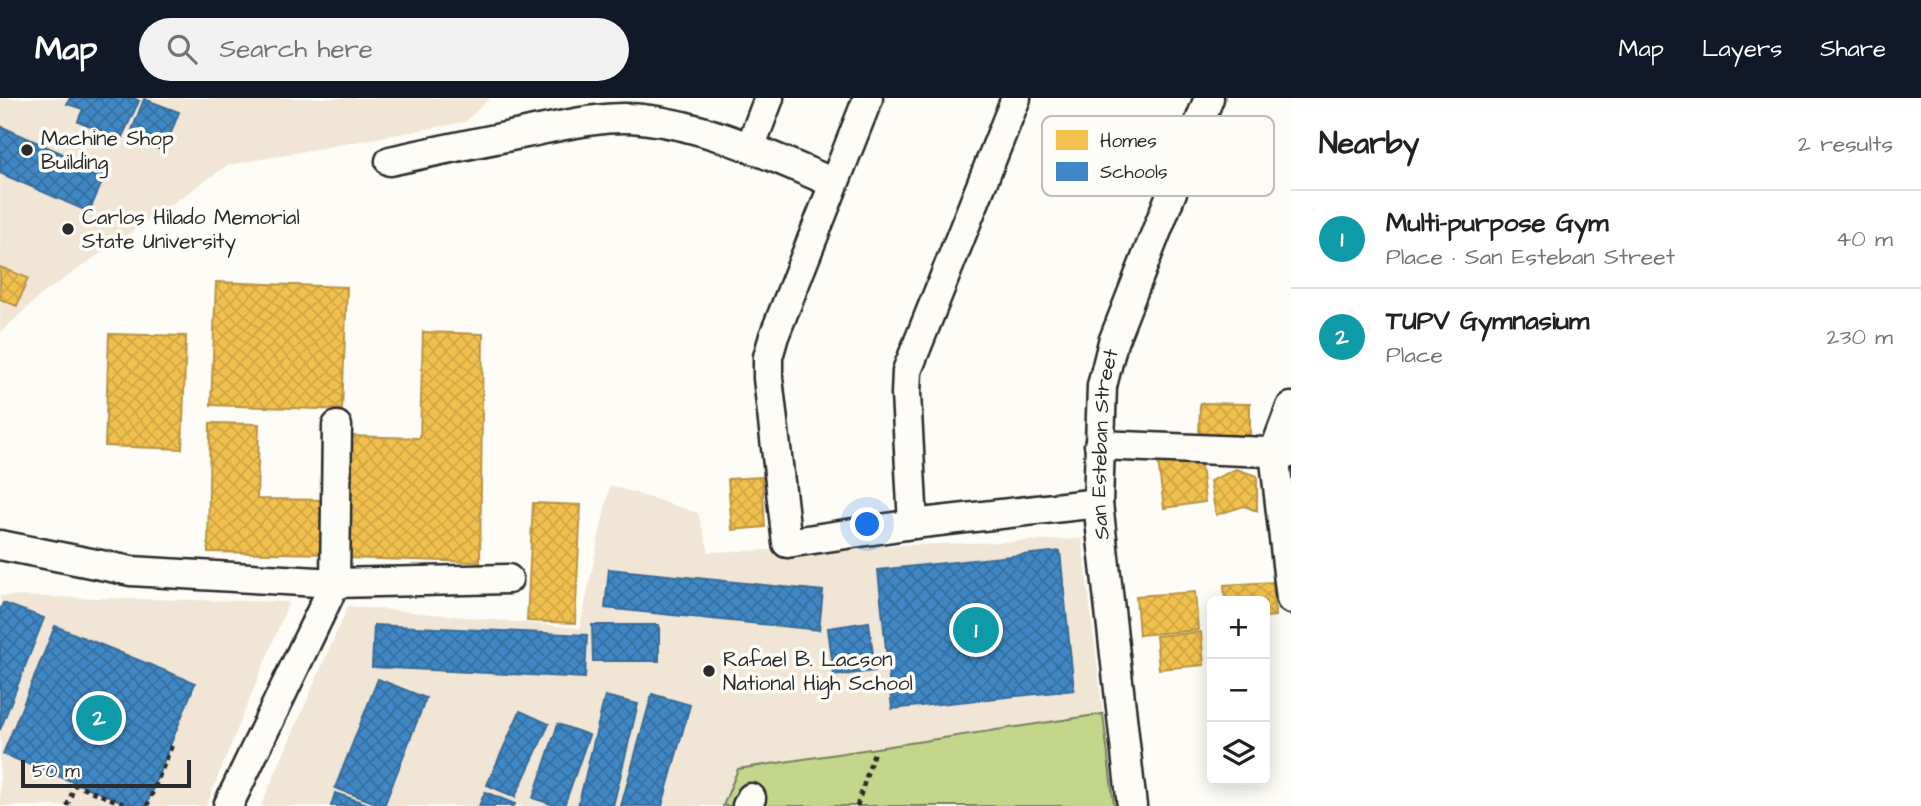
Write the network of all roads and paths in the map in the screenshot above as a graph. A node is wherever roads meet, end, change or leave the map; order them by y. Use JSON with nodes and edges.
{"nodes":[{"id":1,"x":769,"y":98,"type":"edge"},
{"id":2,"x":868,"y":98,"type":"edge"},
{"id":3,"x":1016,"y":98,"type":"edge"},
{"id":4,"x":1209,"y":98,"type":"edge"},
{"id":5,"x":1202,"y":116,"type":"edge"},
{"id":6,"x":750,"y":148,"type":"junction"},
{"id":7,"x":390,"y":160,"type":"dead end"},
{"id":8,"x":834,"y":183,"type":"junction"},
{"id":9,"x":1170,"y":196,"type":"edge"},
{"id":10,"x":1291,"y":407,"type":"edge"},
{"id":11,"x":337,"y":426,"type":"dead end"},
{"id":12,"x":1099,"y":445,"type":"junction"},
{"id":13,"x":1283,"y":453,"type":"edge"},
{"id":14,"x":1098,"y":503,"type":"junction"},
{"id":15,"x":913,"y":524,"type":"junction"},
{"id":16,"x":0,"y":545,"type":"edge"},
{"id":17,"x":508,"y":579,"type":"dead end"},
{"id":18,"x":335,"y":583,"type":"junction"},
{"id":19,"x":1291,"y":599,"type":"edge"},
{"id":20,"x":173,"y":743,"type":"dead end"},
{"id":21,"x":875,"y":749,"type":"dead end"},
{"id":22,"x":67,"y":806,"type":"edge"},
{"id":23,"x":129,"y":806,"type":"edge"},
{"id":24,"x":148,"y":806,"type":"edge"},
{"id":25,"x":228,"y":806,"type":"edge"},
{"id":26,"x":857,"y":806,"type":"edge"},
{"id":27,"x":1132,"y":806,"type":"edge"}],
"edges":[{"from":1,"to":6,"type":"street"},
{"from":2,"to":8,"type":"street"},
{"from":3,"to":15,"type":"street"},
{"from":4,"to":5,"type":"street","name":"San Esteban Street"},
{"from":6,"to":7,"type":"street"},
{"from":6,"to":8,"type":"street"},
{"from":8,"to":15,"type":"street"},
{"from":9,"to":12,"type":"street","name":"San Esteban Street"},
{"from":10,"to":13,"type":"street"},
{"from":11,"to":18,"type":"street"},
{"from":12,"to":13,"type":"street"},
{"from":12,"to":14,"type":"street","name":"San Esteban Street"},
{"from":13,"to":19,"type":"street"},
{"from":14,"to":15,"type":"street"},
{"from":14,"to":27,"type":"street","name":"San Esteban Street"},
{"from":16,"to":18,"type":"street"},
{"from":17,"to":18,"type":"street"},
{"from":18,"to":25,"type":"street"},
{"from":20,"to":24,"type":"path"},
{"from":21,"to":26,"type":"path"},
{"from":22,"to":23,"type":"path"}]}
